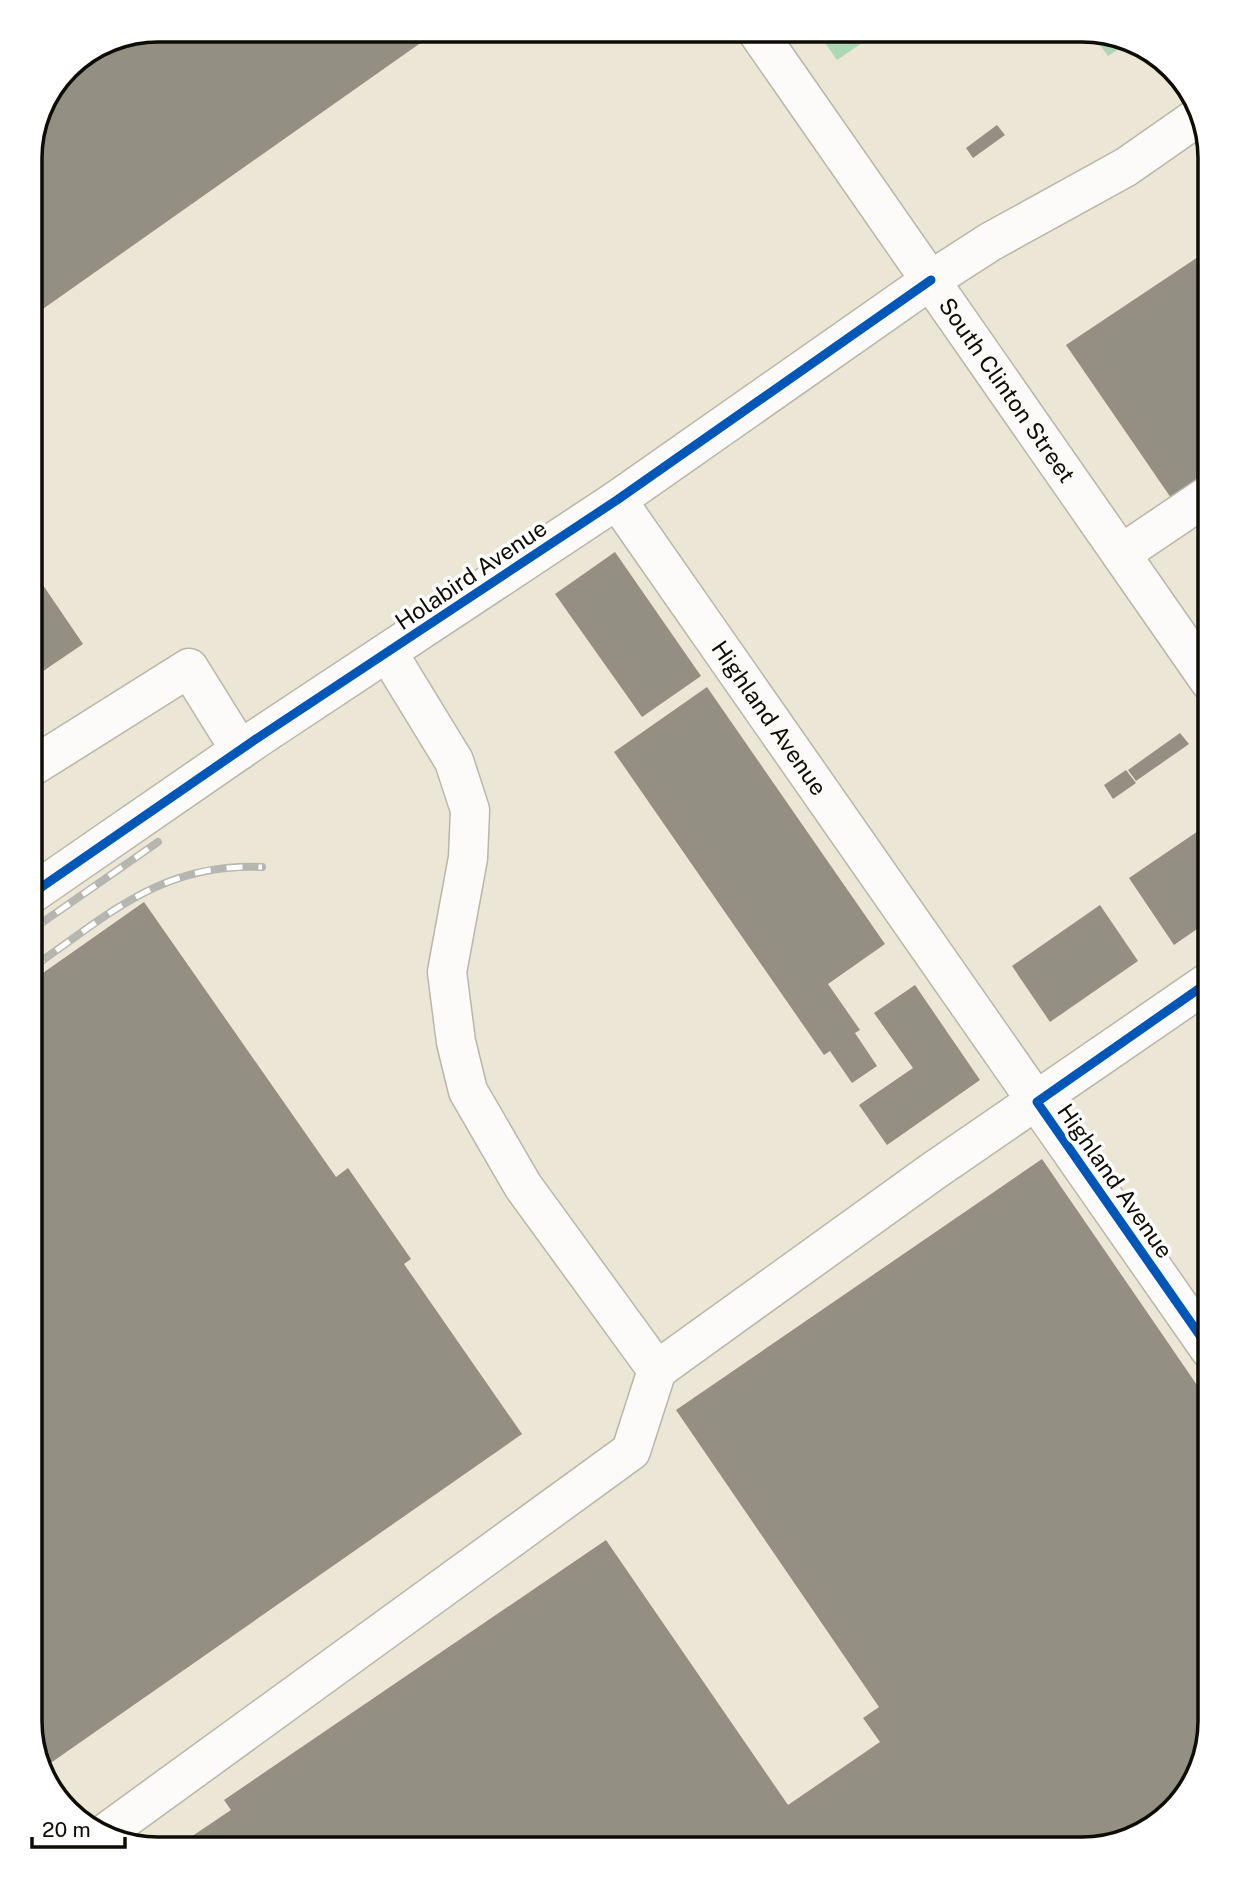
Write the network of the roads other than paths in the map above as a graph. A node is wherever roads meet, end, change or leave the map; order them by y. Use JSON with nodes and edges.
{"nodes":[{"id":1,"x":764,"y":42,"type":"edge"},
{"id":2,"x":1192,"y":121,"type":"edge"},
{"id":3,"x":931,"y":280,"type":"junction"},
{"id":4,"x":617,"y":500,"type":"junction"},
{"id":5,"x":1198,"y":502,"type":"edge"},
{"id":6,"x":1121,"y":554,"type":"junction"},
{"id":7,"x":388,"y":653,"type":"junction"},
{"id":8,"x":1198,"y":665,"type":"edge"},
{"id":9,"x":240,"y":750,"type":"junction"},
{"id":10,"x":42,"y":760,"type":"edge"},
{"id":11,"x":42,"y":887,"type":"edge"},
{"id":12,"x":1198,"y":989,"type":"edge"},
{"id":13,"x":1037,"y":1102,"type":"junction"},
{"id":14,"x":1198,"y":1333,"type":"edge"},
{"id":15,"x":657,"y":1370,"type":"junction"},
{"id":16,"x":113,"y":1828,"type":"edge"}],
"edges":[{"from":1,"to":3,"type":"street","name":"South Clinton Street"},
{"from":2,"to":3,"type":"street","name":"Holabird Avenue"},
{"from":3,"to":4,"type":"street","name":"Holabird Avenue"},
{"from":3,"to":6,"type":"street","name":"South Clinton Street"},
{"from":4,"to":7,"type":"street","name":"Holabird Avenue"},
{"from":4,"to":13,"type":"street","name":"Highland Avenue"},
{"from":5,"to":6,"type":"street"},
{"from":6,"to":8,"type":"street","name":"South Clinton Street"},
{"from":7,"to":9,"type":"street","name":"Holabird Avenue"},
{"from":7,"to":15,"type":"street"},
{"from":9,"to":10,"type":"street"},
{"from":9,"to":11,"type":"street","name":"Holabird Avenue"},
{"from":12,"to":13,"type":"street"},
{"from":13,"to":14,"type":"street","name":"Highland Avenue"},
{"from":13,"to":15,"type":"street"},
{"from":15,"to":16,"type":"street"}]}
